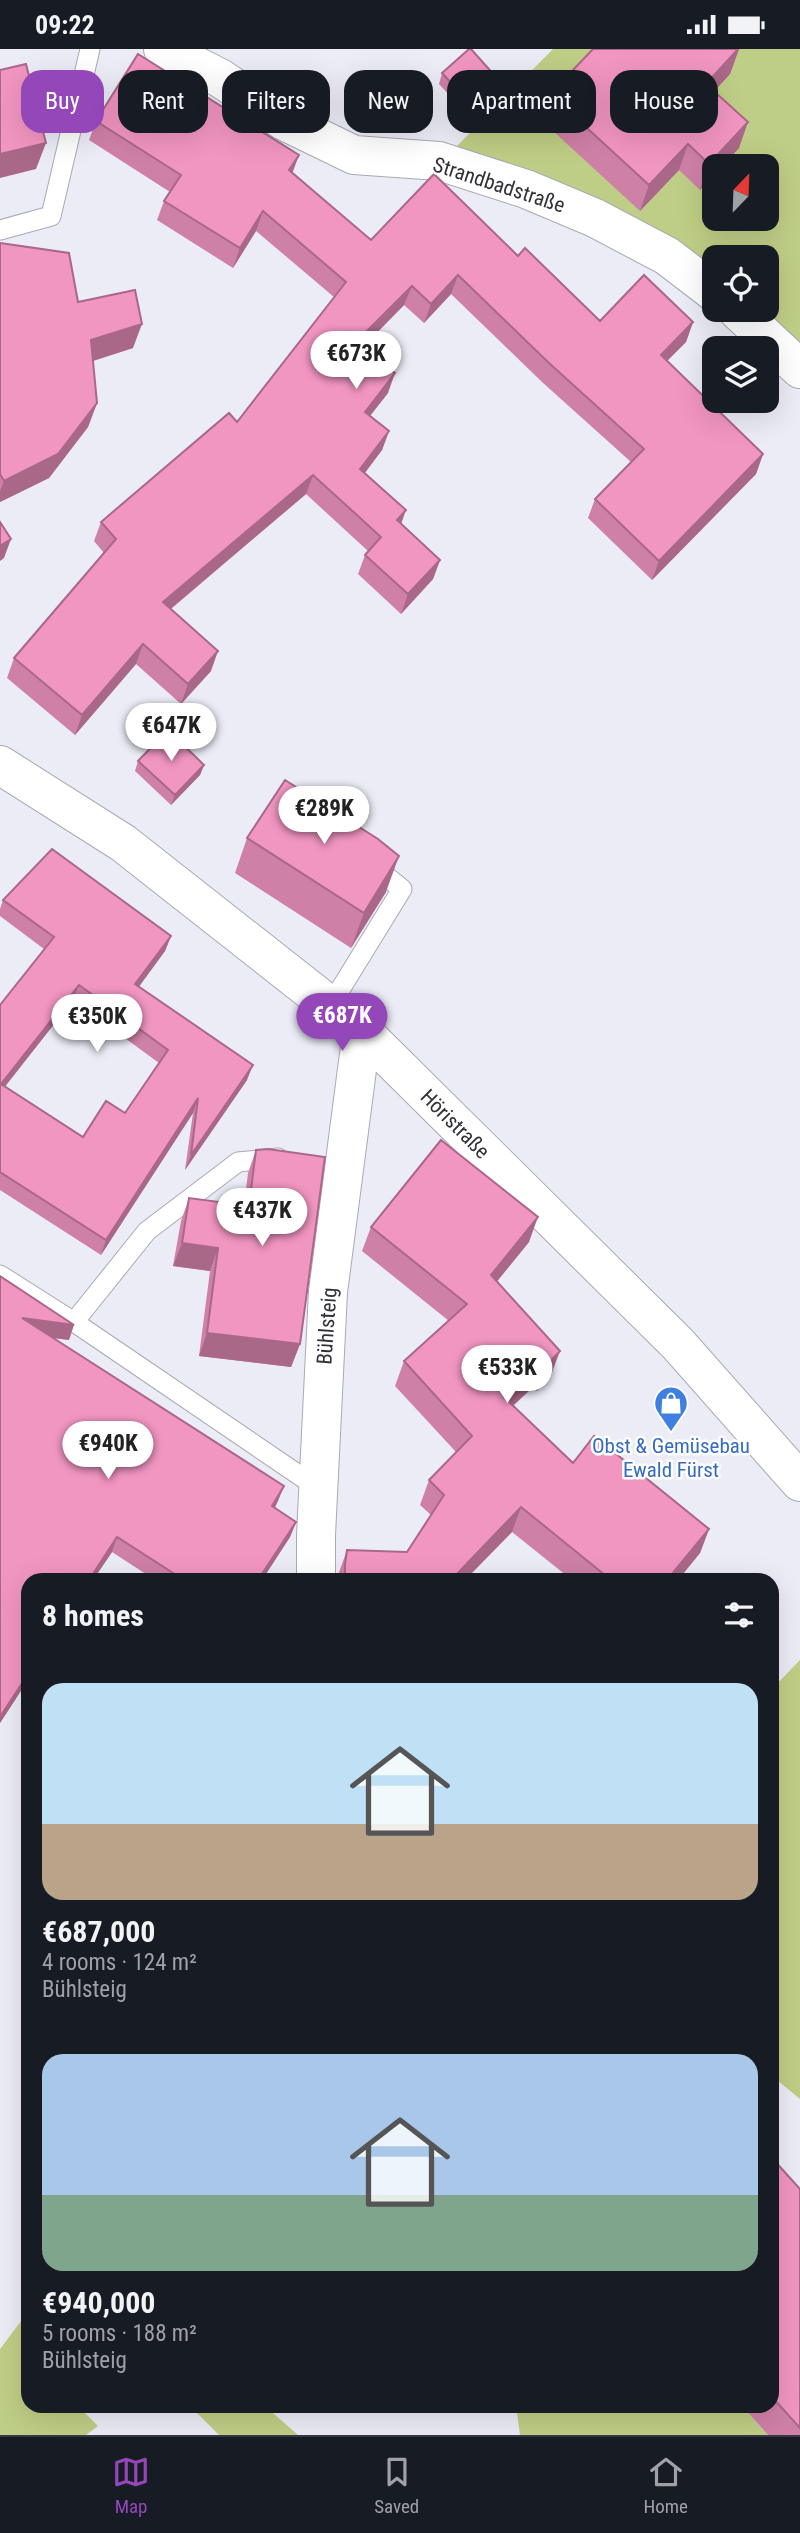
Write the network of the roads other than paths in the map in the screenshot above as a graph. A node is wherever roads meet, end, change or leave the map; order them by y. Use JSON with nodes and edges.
{"nodes":[{"id":1,"x":90,"y":49,"type":"edge"},
{"id":2,"x":163,"y":49,"type":"edge"},
{"id":3,"x":0,"y":230,"type":"edge"},
{"id":4,"x":702,"y":283,"type":"edge"},
{"id":5,"x":750,"y":322,"type":"edge"},
{"id":6,"x":800,"y":369,"type":"edge"},
{"id":7,"x":0,"y":765,"type":"edge"},
{"id":8,"x":354,"y":850,"type":"edge"},
{"id":9,"x":330,"y":1006,"type":"junction"},
{"id":10,"x":362,"y":1031,"type":"junction"},
{"id":11,"x":294,"y":1156,"type":"edge"},
{"id":12,"x":0,"y":1276,"type":"edge"},
{"id":13,"x":74,"y":1322,"type":"junction"},
{"id":14,"x":800,"y":1482,"type":"edge"},
{"id":15,"x":318,"y":1488,"type":"junction"},
{"id":16,"x":316,"y":1573,"type":"edge"}],
"edges":[{"from":1,"to":3,"type":"lane"},
{"from":2,"to":4,"type":"street","name":"Strandbadstraße"},
{"from":5,"to":6,"type":"street"},
{"from":7,"to":9,"type":"street","name":"Höristraße"},
{"from":8,"to":9,"type":"lane"},
{"from":9,"to":10,"type":"street","name":"Höristraße"},
{"from":10,"to":14,"type":"street","name":"Höristraße"},
{"from":10,"to":15,"type":"street","name":"Bühlsteig"},
{"from":11,"to":13,"type":"lane"},
{"from":12,"to":13,"type":"lane"},
{"from":13,"to":15,"type":"lane"},
{"from":15,"to":16,"type":"street","name":"Bühlsteig"}]}
